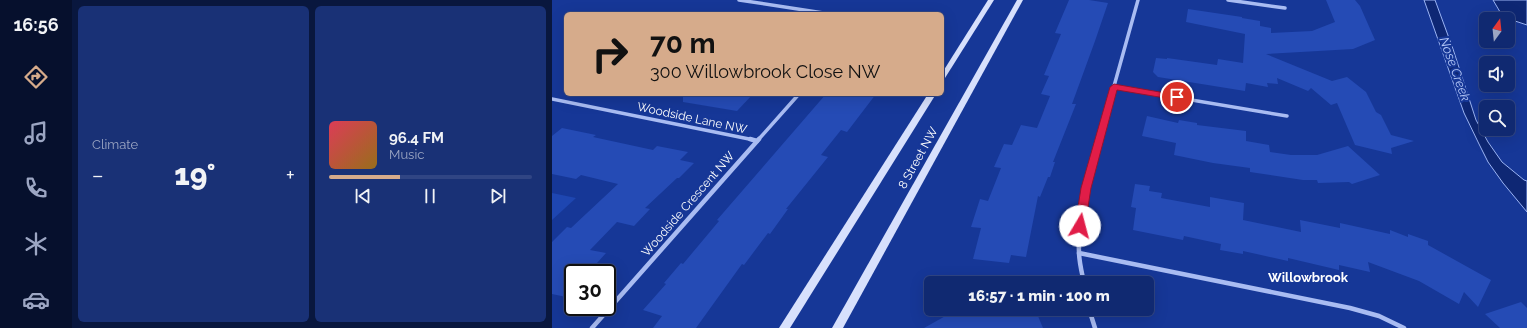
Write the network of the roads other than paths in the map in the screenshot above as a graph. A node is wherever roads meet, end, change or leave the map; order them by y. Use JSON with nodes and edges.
{"nodes":[{"id":1,"x":739,"y":0,"type":"edge"},
{"id":2,"x":991,"y":0,"type":"edge"},
{"id":3,"x":1020,"y":0,"type":"edge"},
{"id":4,"x":1138,"y":0,"type":"edge"},
{"id":5,"x":1228,"y":0,"type":"edge"},
{"id":6,"x":1285,"y":8,"type":"dead end"},
{"id":7,"x":817,"y":12,"type":"edge"},
{"id":8,"x":944,"y":75,"type":"edge"},
{"id":9,"x":1114,"y":87,"type":"junction"},
{"id":10,"x":797,"y":96,"type":"edge"},
{"id":11,"x":931,"y":96,"type":"edge"},
{"id":12,"x":552,"y":99,"type":"edge"},
{"id":13,"x":1287,"y":116,"type":"dead end"},
{"id":14,"x":757,"y":141,"type":"junction"},
{"id":15,"x":1079,"y":252,"type":"junction"},
{"id":16,"x":1083,"y":276,"type":"edge"},
{"id":17,"x":1091,"y":316,"type":"edge"},
{"id":18,"x":592,"y":328,"type":"edge"},
{"id":19,"x":784,"y":328,"type":"edge"},
{"id":20,"x":837,"y":328,"type":"edge"},
{"id":21,"x":1095,"y":328,"type":"edge"},
{"id":22,"x":1404,"y":328,"type":"edge"}],
"edges":[{"from":1,"to":7,"type":"street"},
{"from":2,"to":8,"type":"main road"},
{"from":3,"to":20,"type":"main road","name":"8 Street NW"},
{"from":4,"to":9,"type":"street"},
{"from":5,"to":6,"type":"street"},
{"from":9,"to":13,"type":"street"},
{"from":9,"to":15,"type":"street"},
{"from":10,"to":14,"type":"street","name":"Woodside Crescent NW"},
{"from":11,"to":19,"type":"main road","name":"8 Street NW"},
{"from":12,"to":14,"type":"street","name":"Woodside Lane NW"},
{"from":14,"to":18,"type":"street","name":"Woodside Crescent NW"},
{"from":15,"to":16,"type":"street"},
{"from":15,"to":22,"type":"street"},
{"from":17,"to":21,"type":"street"}]}
